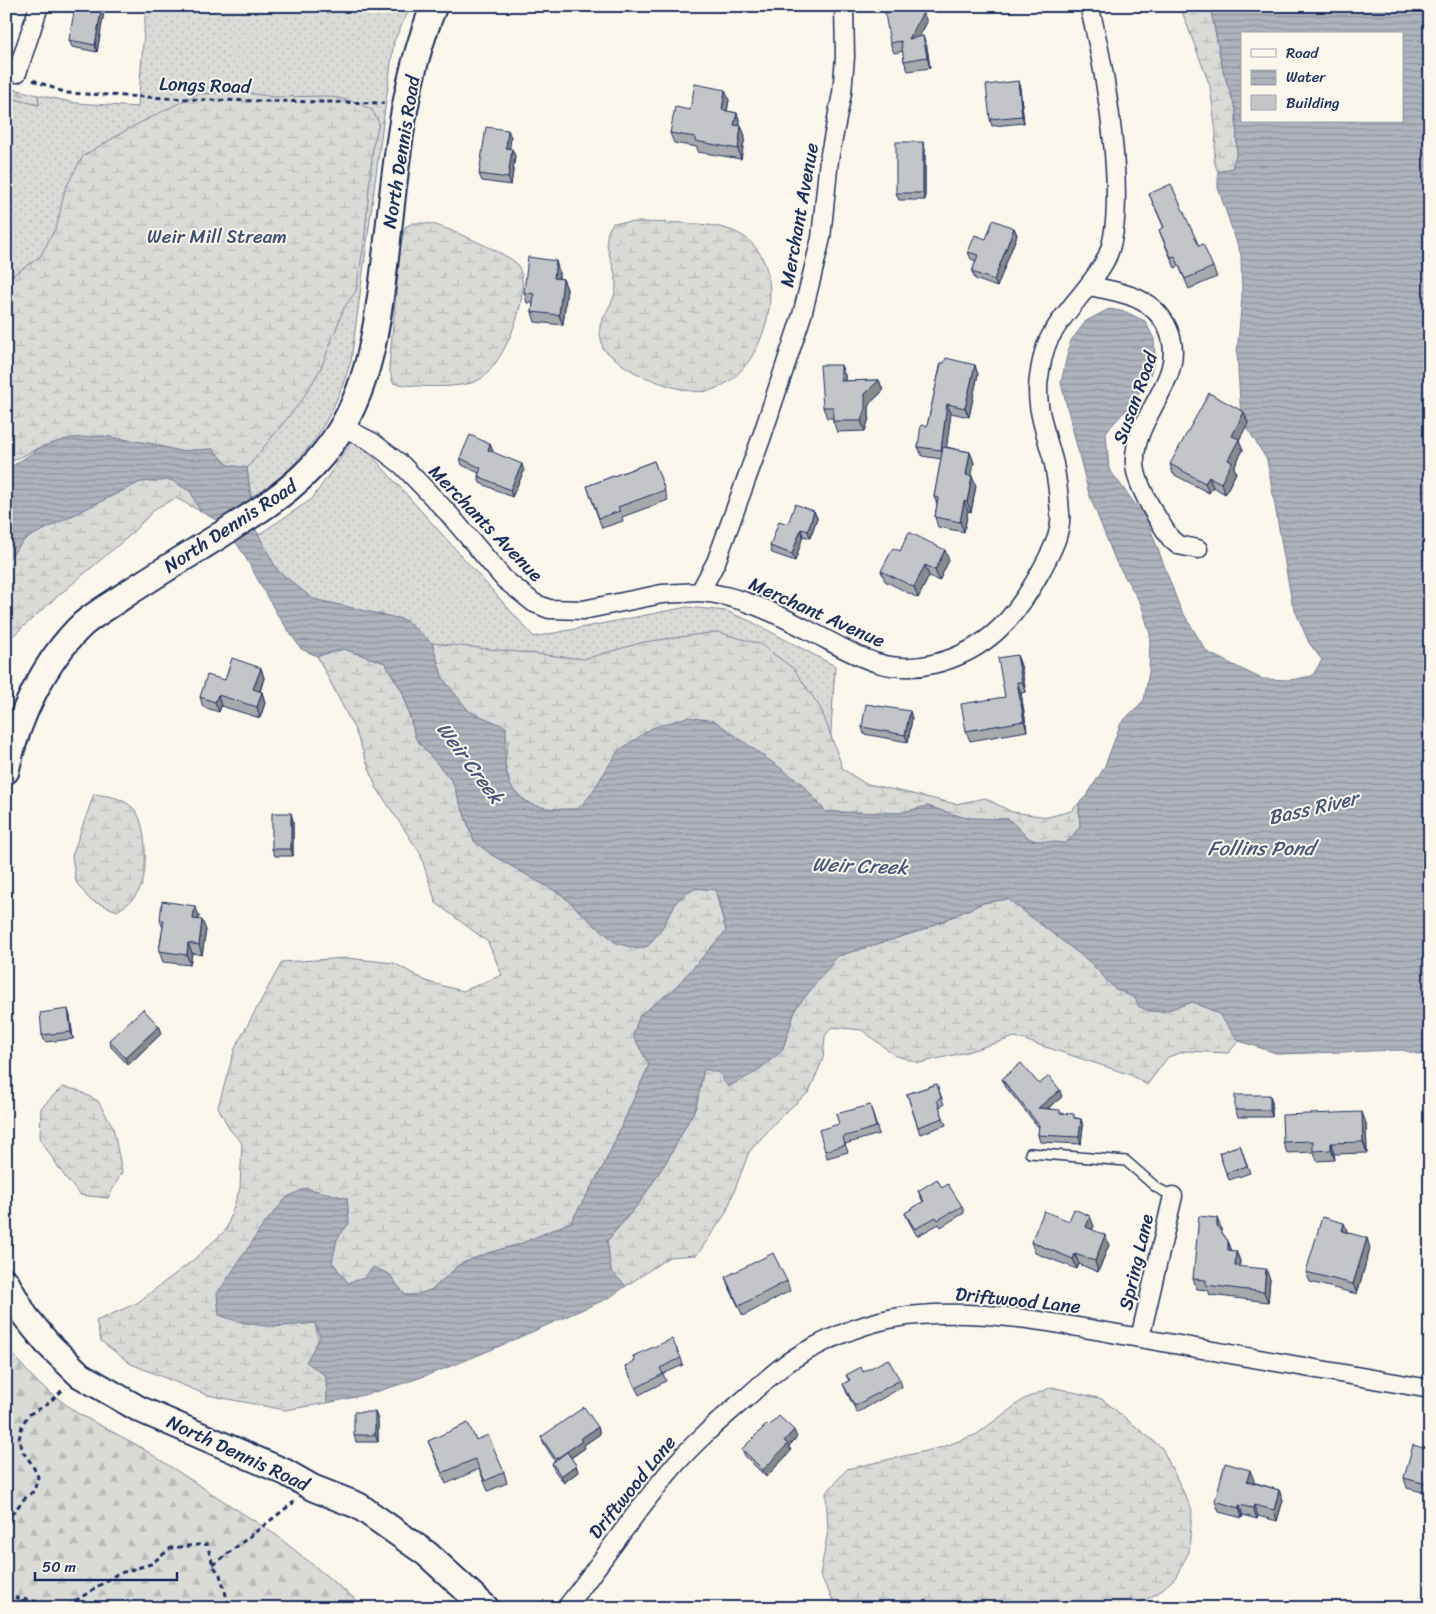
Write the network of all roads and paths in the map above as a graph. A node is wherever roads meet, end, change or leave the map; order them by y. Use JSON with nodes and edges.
{"nodes":[{"id":1,"x":39,"y":6,"type":"edge"},
{"id":2,"x":434,"y":6,"type":"edge"},
{"id":3,"x":844,"y":6,"type":"edge"},
{"id":4,"x":1089,"y":6,"type":"edge"},
{"id":5,"x":17,"y":73,"type":"joint"},
{"id":6,"x":407,"y":103,"type":"junction"},
{"id":7,"x":1089,"y":286,"type":"junction"},
{"id":8,"x":343,"y":427,"type":"junction"},
{"id":9,"x":1198,"y":549,"type":"dead end"},
{"id":10,"x":700,"y":592,"type":"junction"},
{"id":11,"x":6,"y":771,"type":"edge"},
{"id":12,"x":1030,"y":1153,"type":"dead end"},
{"id":13,"x":1173,"y":1196,"type":"joint"},
{"id":14,"x":6,"y":1282,"type":"edge"},
{"id":15,"x":1140,"y":1338,"type":"junction"},
{"id":16,"x":80,"y":1375,"type":"junction"},
{"id":17,"x":1430,"y":1388,"type":"edge"},
{"id":18,"x":313,"y":1488,"type":"junction"},
{"id":19,"x":6,"y":1542,"type":"edge"},
{"id":20,"x":213,"y":1565,"type":"junction"},
{"id":21,"x":6,"y":1596,"type":"edge"},
{"id":22,"x":230,"y":1608,"type":"edge"},
{"id":23,"x":486,"y":1608,"type":"edge"},
{"id":24,"x":566,"y":1608,"type":"edge"}],
"edges":[{"from":1,"to":5,"type":"street"},
{"from":2,"to":6,"type":"main road","name":"North Dennis Road"},
{"from":3,"to":10,"type":"street","name":"Merchant Avenue"},
{"from":4,"to":7,"type":"street","name":"Merchant Avenue"},
{"from":5,"to":6,"type":"path","name":"Longs Road"},
{"from":6,"to":8,"type":"main road","name":"North Dennis Road"},
{"from":7,"to":9,"type":"street","name":"Susan Road"},
{"from":7,"to":10,"type":"street","name":"Merchant Avenue"},
{"from":8,"to":10,"type":"street","name":"Merchants Avenue"},
{"from":8,"to":11,"type":"main road","name":"North Dennis Road"},
{"from":12,"to":13,"type":"lane"},
{"from":13,"to":15,"type":"street","name":"Spring Lane"},
{"from":14,"to":16,"type":"main road","name":"North Dennis Road"},
{"from":15,"to":17,"type":"street","name":"Driftwood Lane"},
{"from":15,"to":24,"type":"street","name":"Driftwood Lane"},
{"from":16,"to":18,"type":"main road","name":"North Dennis Road"},
{"from":16,"to":19,"type":"path"},
{"from":18,"to":20,"type":"path"},
{"from":18,"to":23,"type":"main road","name":"North Dennis Road"},
{"from":20,"to":21,"type":"path"},
{"from":20,"to":22,"type":"path"}]}
